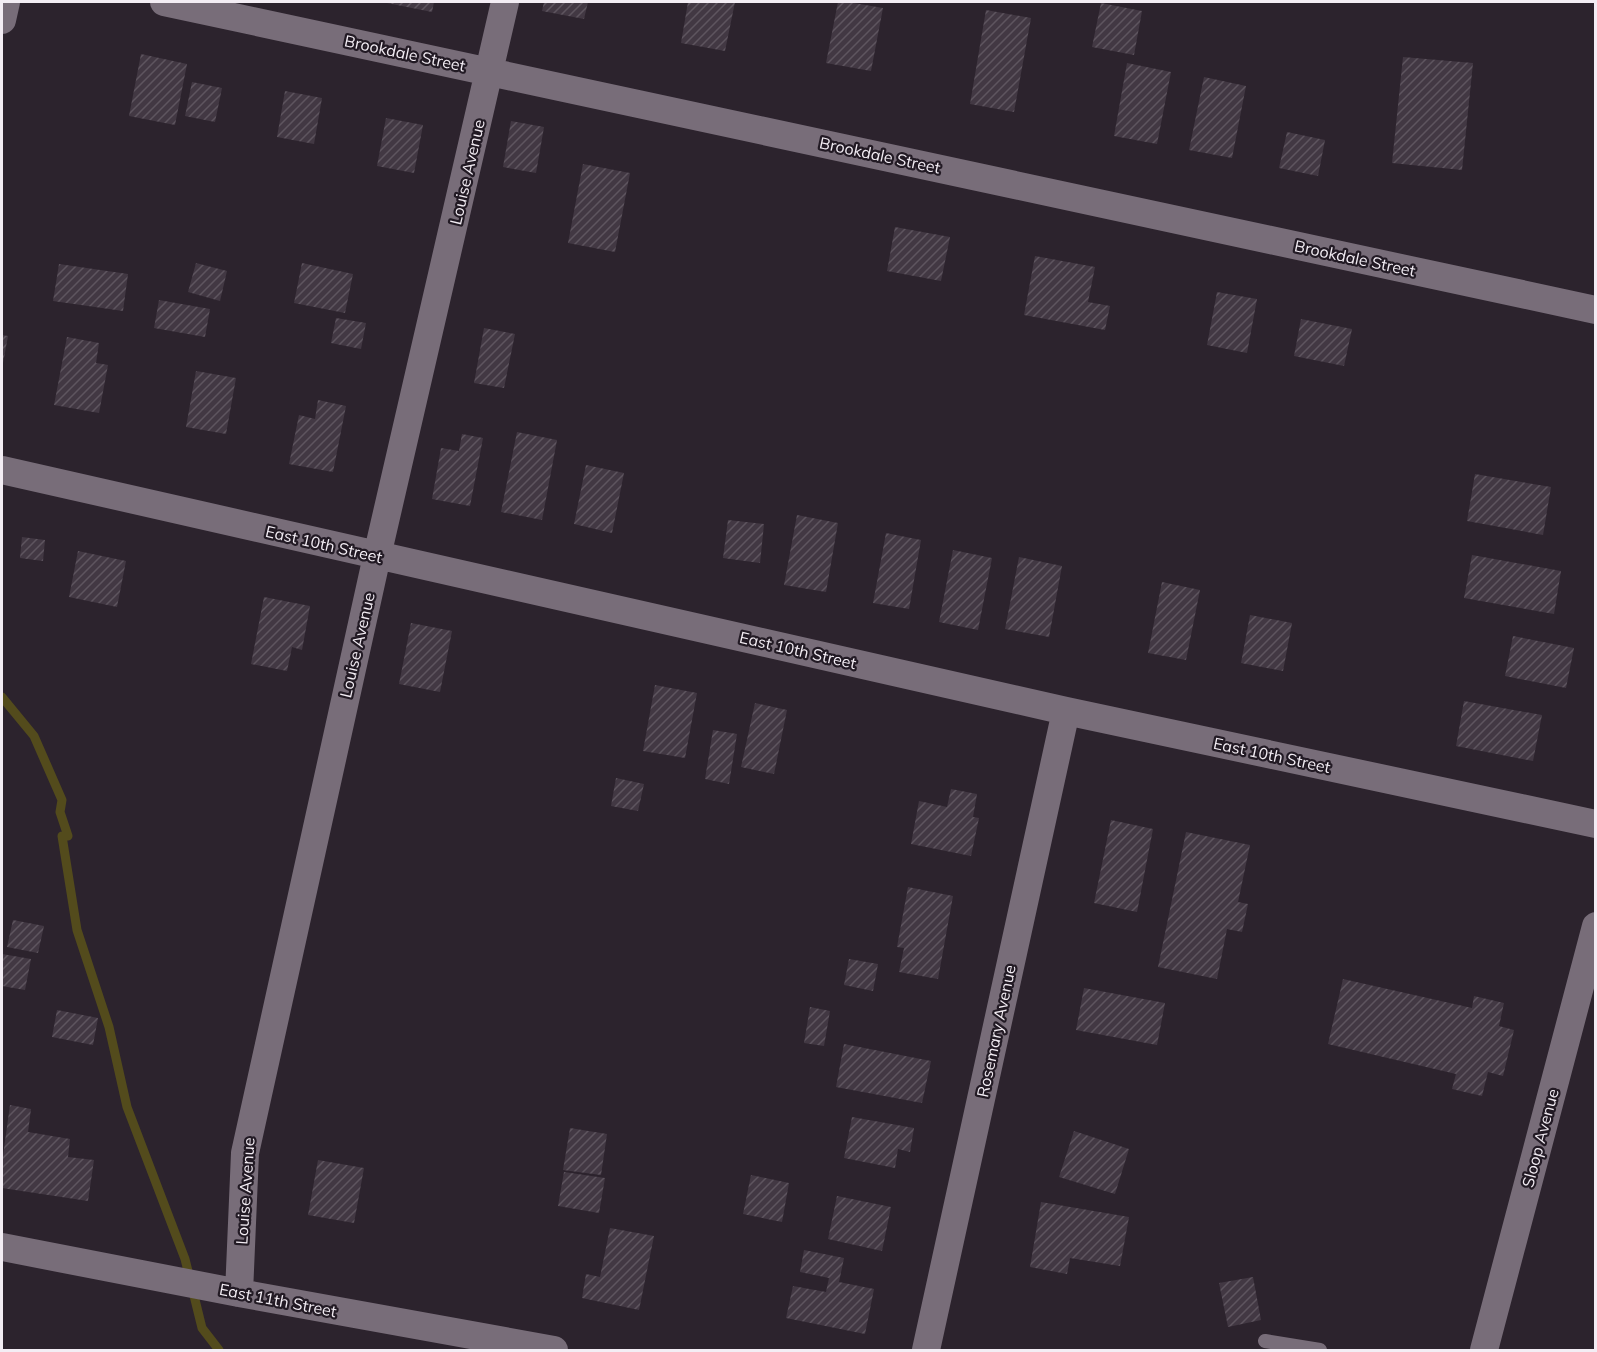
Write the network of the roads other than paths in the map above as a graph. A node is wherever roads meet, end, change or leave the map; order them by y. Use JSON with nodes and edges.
{"nodes":[{"id":1,"x":6,"y":2,"type":"edge"},
{"id":2,"x":164,"y":2,"type":"edge"},
{"id":3,"x":505,"y":2,"type":"edge"},
{"id":4,"x":2,"y":20,"type":"edge"},
{"id":5,"x":490,"y":71,"type":"junction"},
{"id":6,"x":1596,"y":310,"type":"edge"},
{"id":7,"x":2,"y":470,"type":"edge"},
{"id":8,"x":377,"y":556,"type":"junction"},
{"id":9,"x":1066,"y":711,"type":"junction"},
{"id":10,"x":1596,"y":824,"type":"edge"},
{"id":11,"x":1596,"y":926,"type":"edge"},
{"id":12,"x":2,"y":1247,"type":"edge"},
{"id":13,"x":226,"y":1290,"type":"junction"},
{"id":14,"x":1266,"y":1341,"type":"dead end"},
{"id":15,"x":554,"y":1350,"type":"edge"},
{"id":16,"x":926,"y":1350,"type":"edge"},
{"id":17,"x":1320,"y":1350,"type":"edge"},
{"id":18,"x":1484,"y":1350,"type":"edge"}],
"edges":[{"from":1,"to":4,"type":"street"},
{"from":2,"to":5,"type":"street","name":"Brookdale Street"},
{"from":3,"to":5,"type":"street","name":"Louise Avenue"},
{"from":5,"to":6,"type":"street","name":"Brookdale Street"},
{"from":5,"to":8,"type":"street","name":"Louise Avenue"},
{"from":7,"to":8,"type":"street","name":"East 10th Street"},
{"from":8,"to":9,"type":"street","name":"East 10th Street"},
{"from":8,"to":13,"type":"street","name":"Louise Avenue"},
{"from":9,"to":10,"type":"street","name":"East 10th Street"},
{"from":9,"to":16,"type":"street","name":"Rosemary Avenue"},
{"from":11,"to":18,"type":"street","name":"Sloop Avenue"},
{"from":12,"to":13,"type":"street","name":"East 11th Street"},
{"from":13,"to":15,"type":"street","name":"East 11th Street"},
{"from":14,"to":17,"type":"lane"}]}
